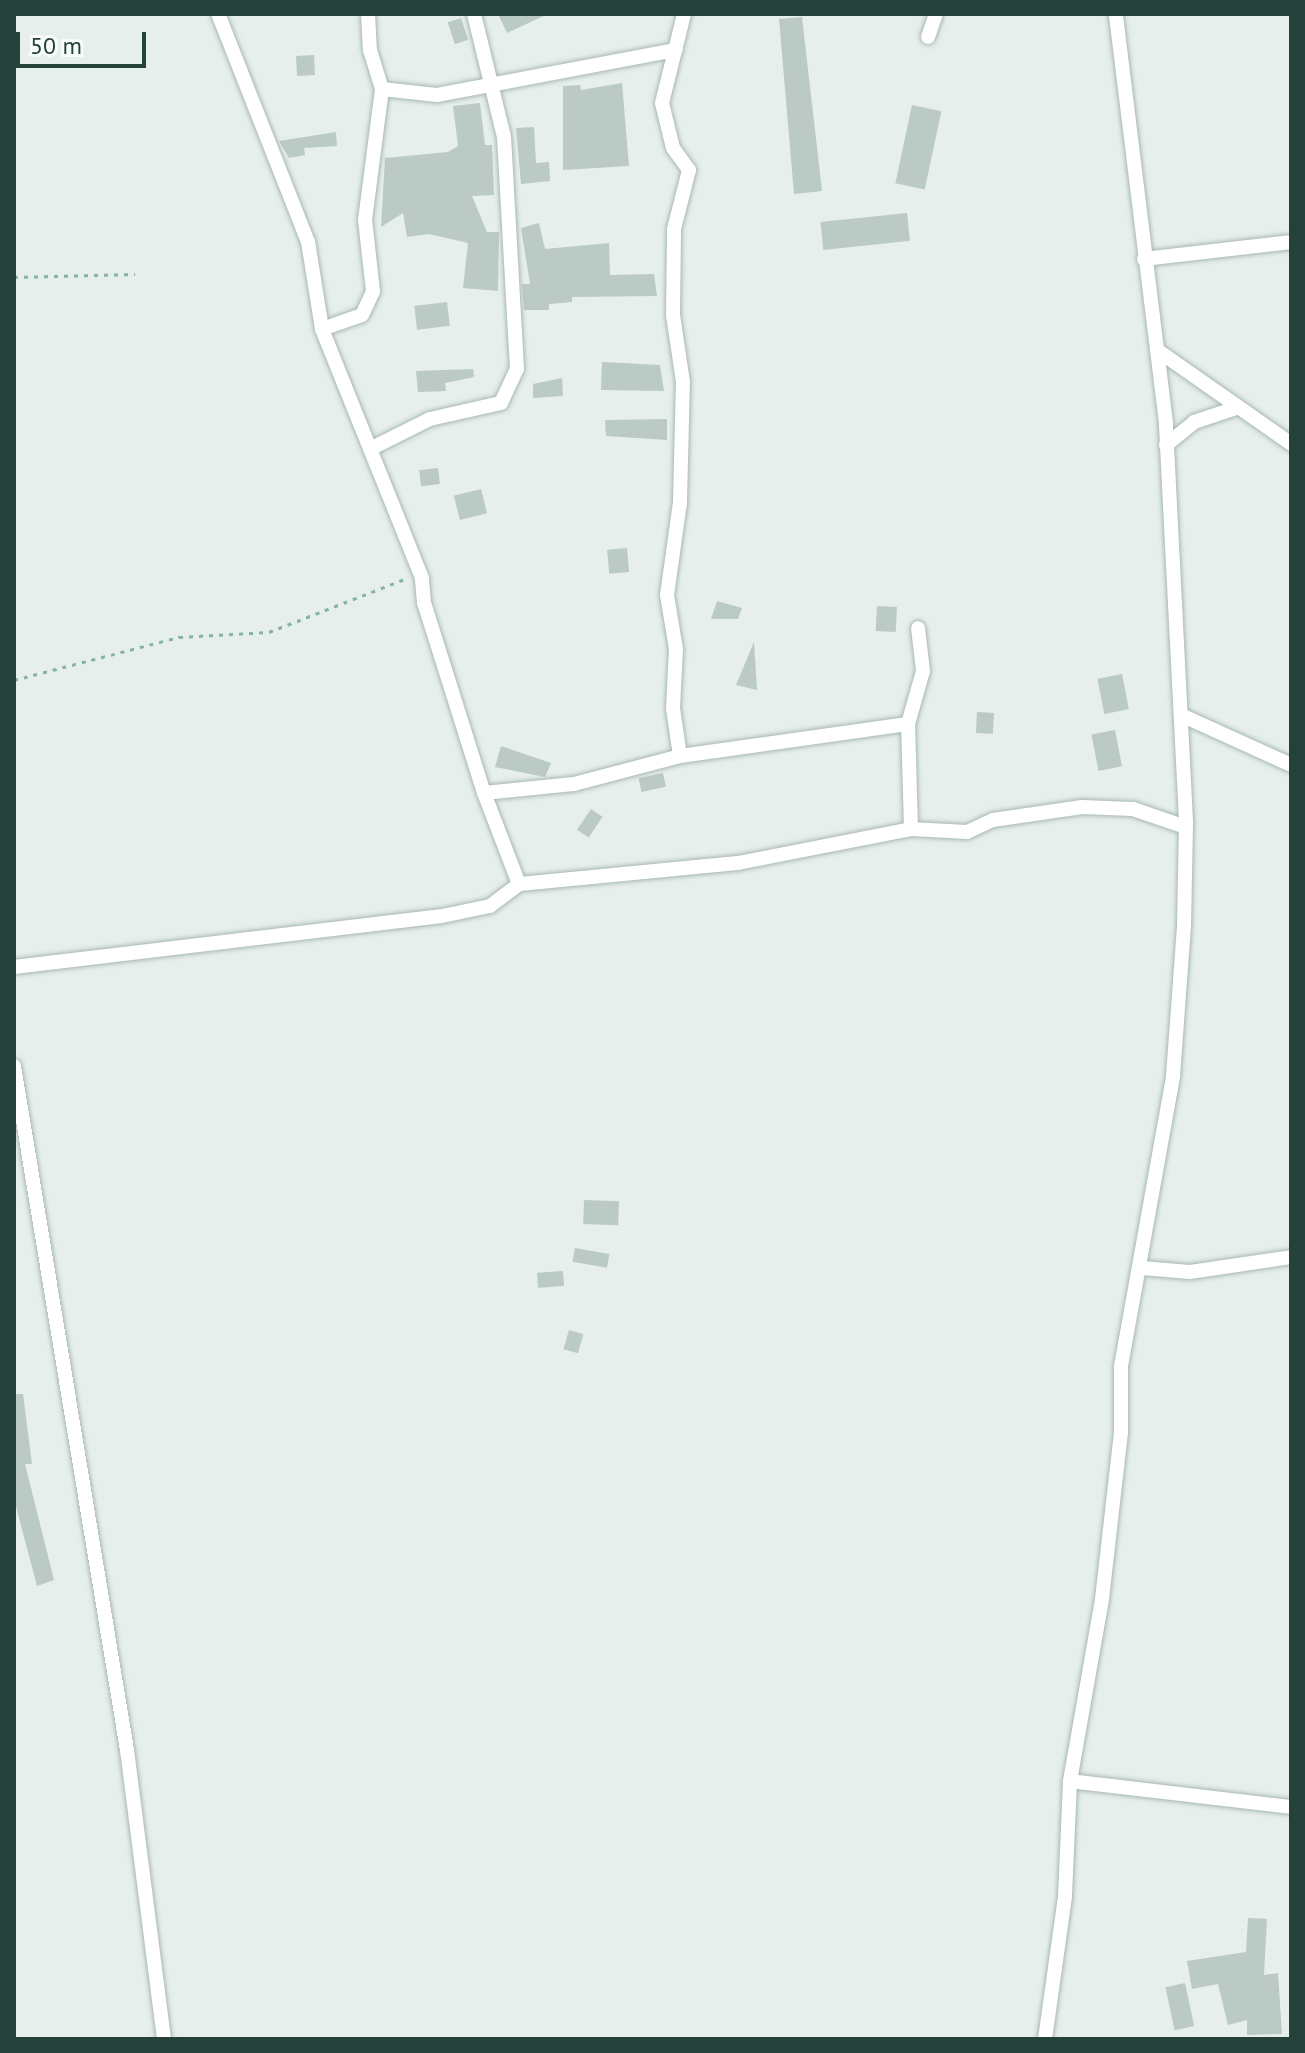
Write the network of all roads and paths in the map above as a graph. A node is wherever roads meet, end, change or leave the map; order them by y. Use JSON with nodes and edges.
{"nodes":[{"id":1,"x":218,"y":14,"type":"edge"},
{"id":2,"x":368,"y":14,"type":"edge"},
{"id":3,"x":474,"y":14,"type":"edge"},
{"id":4,"x":684,"y":14,"type":"edge"},
{"id":5,"x":936,"y":14,"type":"edge"},
{"id":6,"x":1116,"y":14,"type":"edge"},
{"id":7,"x":928,"y":37,"type":"dead end"},
{"id":8,"x":676,"y":50,"type":"junction"},
{"id":9,"x":495,"y":85,"type":"junction"},
{"id":10,"x":382,"y":89,"type":"junction"},
{"id":11,"x":1291,"y":242,"type":"edge"},
{"id":12,"x":1144,"y":259,"type":"junction"},
{"id":13,"x":135,"y":274,"type":"dead end"},
{"id":14,"x":14,"y":277,"type":"edge"},
{"id":15,"x":322,"y":329,"type":"junction"},
{"id":16,"x":1157,"y":350,"type":"junction"},
{"id":17,"x":1236,"y":408,"type":"junction"},
{"id":18,"x":1291,"y":444,"type":"edge"},
{"id":19,"x":1166,"y":445,"type":"junction"},
{"id":20,"x":370,"y":449,"type":"junction"},
{"id":21,"x":422,"y":578,"type":"junction"},
{"id":22,"x":918,"y":628,"type":"dead end"},
{"id":23,"x":14,"y":680,"type":"edge"},
{"id":24,"x":1181,"y":715,"type":"junction"},
{"id":25,"x":908,"y":724,"type":"junction"},
{"id":26,"x":680,"y":756,"type":"junction"},
{"id":27,"x":1291,"y":765,"type":"edge"},
{"id":28,"x":484,"y":793,"type":"junction"},
{"id":29,"x":1186,"y":827,"type":"junction"},
{"id":30,"x":911,"y":829,"type":"junction"},
{"id":31,"x":519,"y":884,"type":"junction"},
{"id":32,"x":14,"y":967,"type":"edge"},
{"id":33,"x":14,"y":1066,"type":"edge"},
{"id":34,"x":1291,"y":1257,"type":"edge"},
{"id":35,"x":1142,"y":1268,"type":"junction"},
{"id":36,"x":1070,"y":1781,"type":"junction"},
{"id":37,"x":1291,"y":1807,"type":"edge"},
{"id":38,"x":164,"y":2039,"type":"edge"},
{"id":39,"x":1045,"y":2039,"type":"edge"}],
"edges":[{"from":1,"to":15,"type":"street"},
{"from":2,"to":10,"type":"street"},
{"from":3,"to":9,"type":"street"},
{"from":4,"to":8,"type":"street"},
{"from":5,"to":7,"type":"street"},
{"from":6,"to":12,"type":"street"},
{"from":8,"to":9,"type":"street"},
{"from":8,"to":26,"type":"street"},
{"from":9,"to":10,"type":"street"},
{"from":9,"to":20,"type":"street"},
{"from":10,"to":15,"type":"street"},
{"from":11,"to":12,"type":"street"},
{"from":12,"to":16,"type":"street"},
{"from":13,"to":14,"type":"path"},
{"from":15,"to":20,"type":"street"},
{"from":16,"to":17,"type":"street"},
{"from":16,"to":19,"type":"street"},
{"from":17,"to":18,"type":"street"},
{"from":17,"to":19,"type":"street"},
{"from":19,"to":24,"type":"street"},
{"from":20,"to":21,"type":"street"},
{"from":21,"to":23,"type":"path"},
{"from":21,"to":28,"type":"street"},
{"from":22,"to":25,"type":"street"},
{"from":24,"to":27,"type":"street"},
{"from":24,"to":29,"type":"street"},
{"from":25,"to":26,"type":"street"},
{"from":25,"to":30,"type":"street"},
{"from":26,"to":28,"type":"street"},
{"from":28,"to":31,"type":"street"},
{"from":29,"to":30,"type":"street"},
{"from":29,"to":35,"type":"street"},
{"from":30,"to":31,"type":"street"},
{"from":31,"to":32,"type":"street"},
{"from":33,"to":38,"type":"street"},
{"from":34,"to":35,"type":"street"},
{"from":35,"to":36,"type":"street"},
{"from":36,"to":37,"type":"street"},
{"from":36,"to":39,"type":"street"}]}
